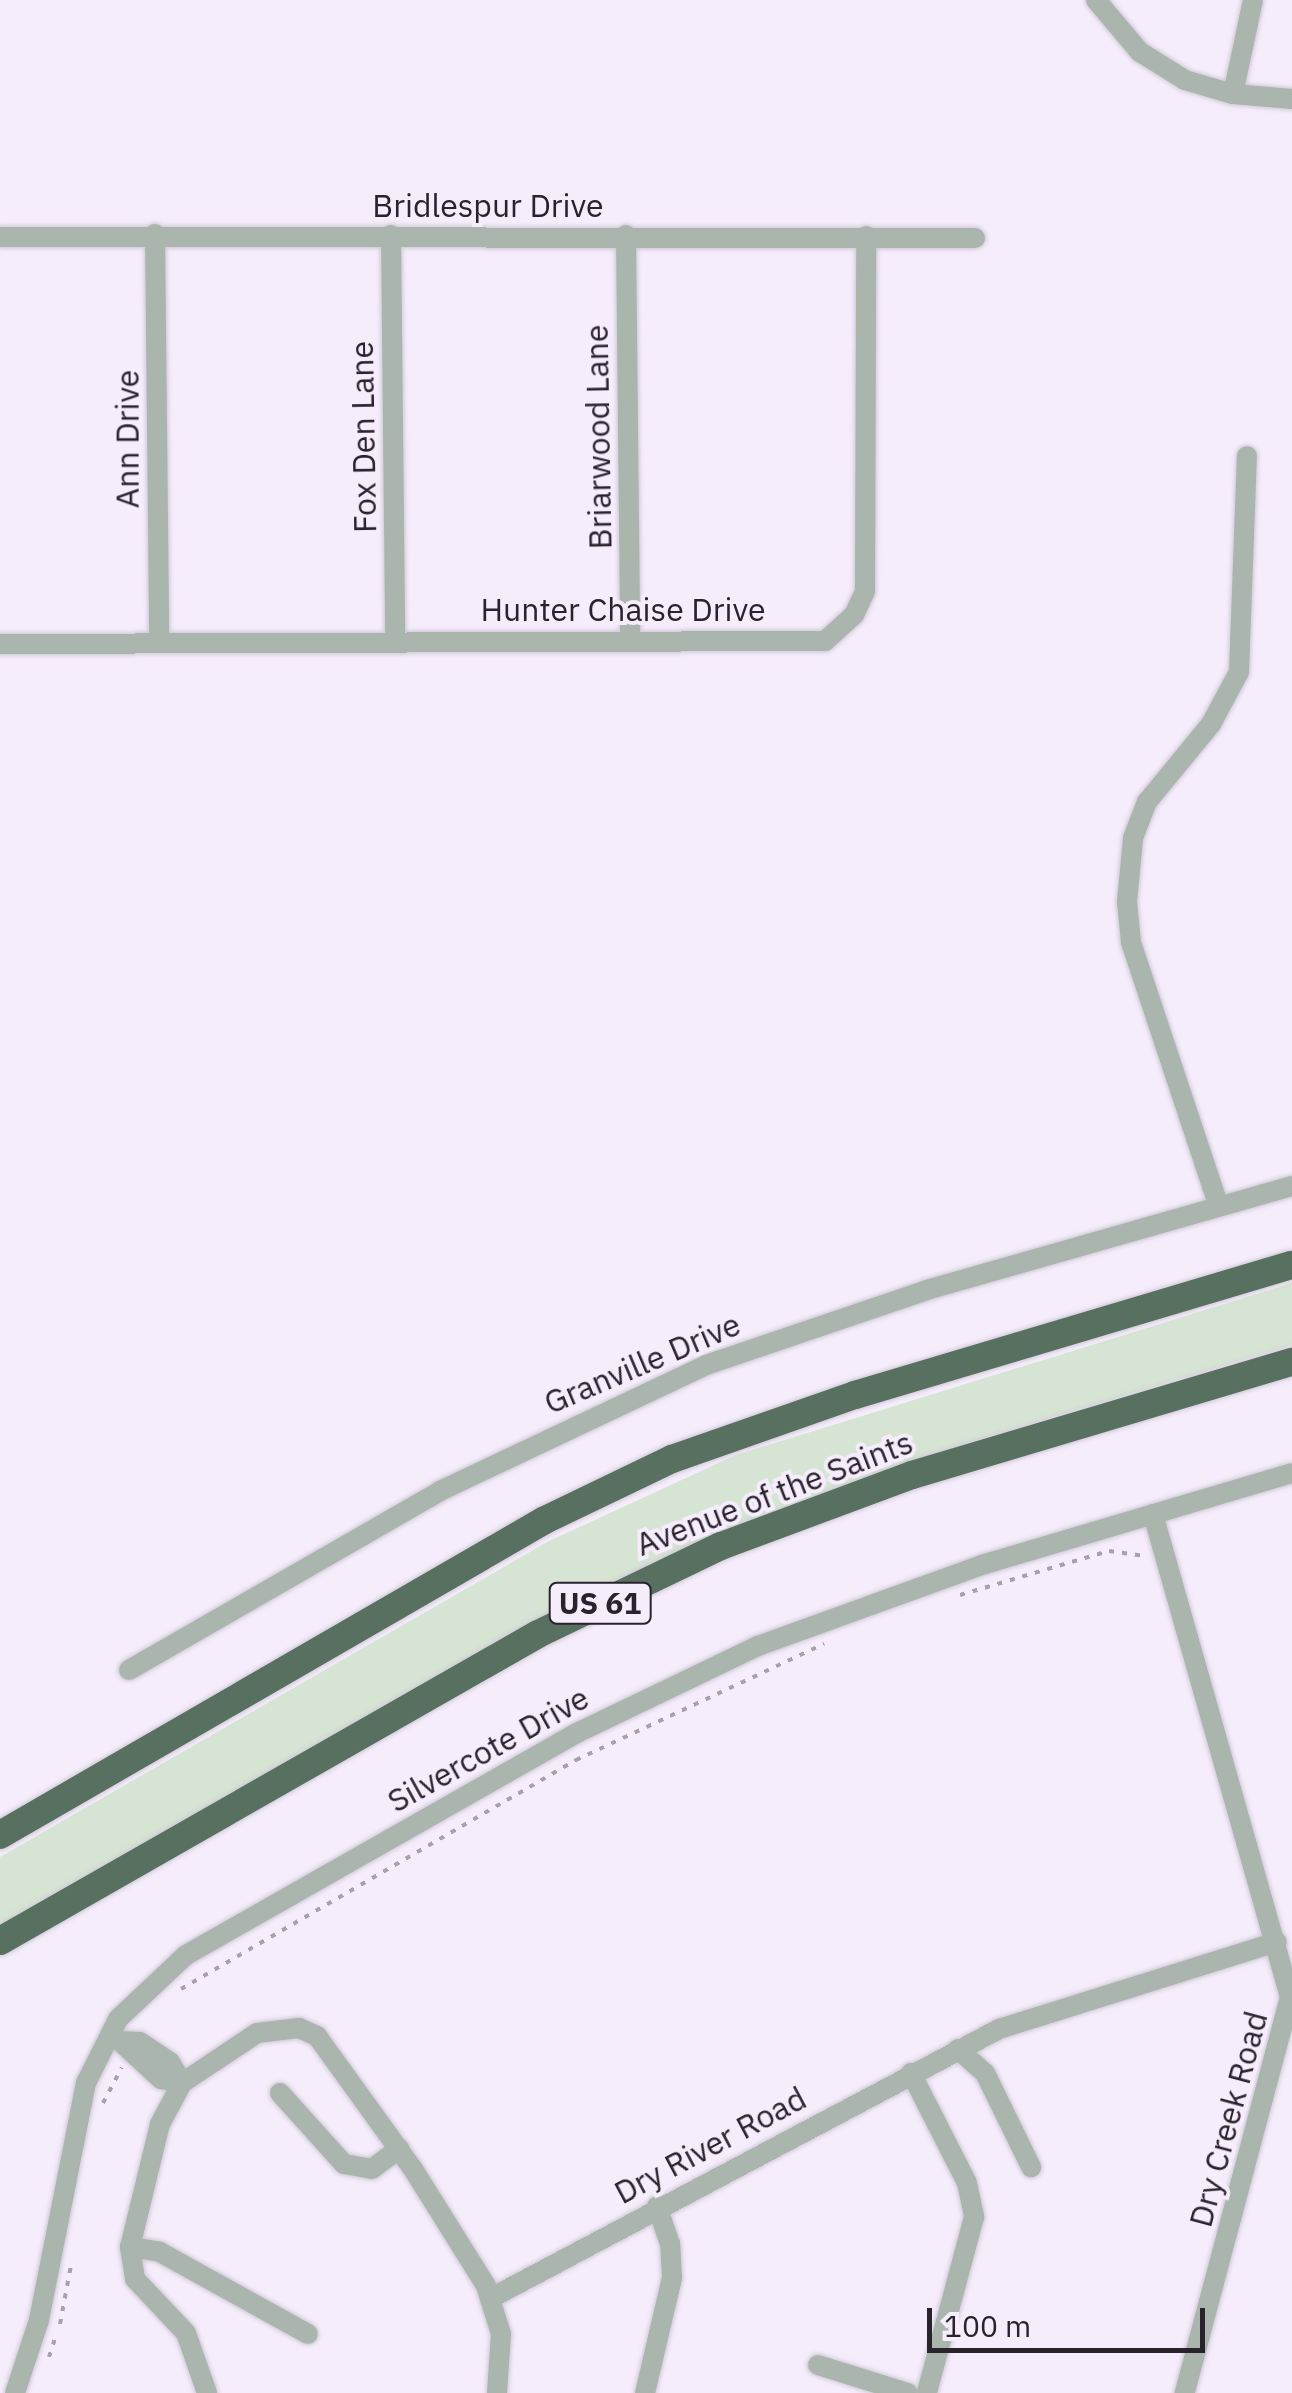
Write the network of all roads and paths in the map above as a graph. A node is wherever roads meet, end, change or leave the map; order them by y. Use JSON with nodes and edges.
{"nodes":[{"id":1,"x":1096,"y":0,"type":"edge"},
{"id":2,"x":1252,"y":0,"type":"edge"},
{"id":3,"x":1233,"y":94,"type":"junction"},
{"id":4,"x":1292,"y":99,"type":"edge"},
{"id":5,"x":156,"y":234,"type":"junction"},
{"id":6,"x":391,"y":235,"type":"junction"},
{"id":7,"x":626,"y":235,"type":"junction"},
{"id":8,"x":866,"y":236,"type":"junction"},
{"id":9,"x":0,"y":237,"type":"edge"},
{"id":10,"x":975,"y":238,"type":"dead end"},
{"id":11,"x":1247,"y":456,"type":"dead end"},
{"id":12,"x":395,"y":638,"type":"junction"},
{"id":13,"x":630,"y":638,"type":"junction"},
{"id":14,"x":159,"y":642,"type":"junction"},
{"id":15,"x":0,"y":644,"type":"edge"},
{"id":16,"x":1292,"y":1186,"type":"edge"},
{"id":17,"x":1218,"y":1204,"type":"junction"},
{"id":18,"x":1292,"y":1243,"type":"edge"},
{"id":19,"x":1292,"y":1265,"type":"edge"},
{"id":20,"x":1258,"y":1275,"type":"junction"},
{"id":21,"x":1286,"y":1366,"type":"edge"},
{"id":22,"x":1292,"y":1473,"type":"edge"},
{"id":23,"x":1153,"y":1514,"type":"junction"},
{"id":24,"x":1162,"y":1546,"type":"junction"},
{"id":25,"x":941,"y":1601,"type":"dead end"},
{"id":26,"x":838,"y":1639,"type":"dead end"},
{"id":27,"x":129,"y":1670,"type":"dead end"},
{"id":28,"x":0,"y":1835,"type":"edge"},
{"id":29,"x":0,"y":1941,"type":"edge"},
{"id":30,"x":1277,"y":1942,"type":"junction"},
{"id":31,"x":170,"y":1998,"type":"dead end"},
{"id":32,"x":120,"y":2043,"type":"junction"},
{"id":33,"x":958,"y":2048,"type":"junction"},
{"id":34,"x":911,"y":2072,"type":"junction"},
{"id":35,"x":182,"y":2083,"type":"junction"},
{"id":36,"x":280,"y":2093,"type":"dead end"},
{"id":37,"x":98,"y":2118,"type":"dead end"},
{"id":38,"x":399,"y":2150,"type":"junction"},
{"id":39,"x":1031,"y":2167,"type":"dead end"},
{"id":40,"x":657,"y":2206,"type":"junction"},
{"id":41,"x":130,"y":2247,"type":"junction"},
{"id":42,"x":74,"y":2250,"type":"dead end"},
{"id":43,"x":491,"y":2298,"type":"junction"},
{"id":44,"x":308,"y":2334,"type":"dead end"},
{"id":45,"x":818,"y":2366,"type":"dead end"},
{"id":46,"x":43,"y":2372,"type":"dead end"},
{"id":47,"x":15,"y":2393,"type":"edge"},
{"id":48,"x":207,"y":2393,"type":"edge"},
{"id":49,"x":497,"y":2393,"type":"edge"},
{"id":50,"x":645,"y":2393,"type":"edge"},
{"id":51,"x":908,"y":2393,"type":"edge"},
{"id":52,"x":927,"y":2393,"type":"edge"},
{"id":53,"x":1186,"y":2393,"type":"edge"}],
"edges":[{"from":1,"to":3,"type":"street"},
{"from":2,"to":3,"type":"street"},
{"from":3,"to":4,"type":"street"},
{"from":5,"to":6,"type":"street","name":"Bridlespur Drive"},
{"from":5,"to":9,"type":"street","name":"Bridlespur Drive"},
{"from":5,"to":14,"type":"street","name":"Ann Drive"},
{"from":6,"to":7,"type":"street","name":"Bridlespur Drive"},
{"from":6,"to":12,"type":"street","name":"Fox Den Lane"},
{"from":7,"to":8,"type":"street","name":"Bridlespur Drive"},
{"from":7,"to":13,"type":"street","name":"Briarwood Lane"},
{"from":8,"to":10,"type":"street","name":"Bridlespur Drive"},
{"from":8,"to":13,"type":"street","name":"Hunter Chaise Drive"},
{"from":11,"to":17,"type":"street"},
{"from":12,"to":13,"type":"street","name":"Hunter Chaise Drive"},
{"from":12,"to":14,"type":"street","name":"Hunter Chaise Drive"},
{"from":14,"to":15,"type":"street","name":"Hunter Chaise Drive"},
{"from":16,"to":17,"type":"street","name":"Granville Drive"},
{"from":17,"to":27,"type":"street","name":"Granville Drive"},
{"from":18,"to":20,"type":"highway"},
{"from":19,"to":20,"type":"highway","name":"Avenue of the Saints"},
{"from":20,"to":28,"type":"highway","name":"Avenue of the Saints"},
{"from":21,"to":29,"type":"highway","name":"Avenue of the Saints","number":"US 61"},
{"from":22,"to":23,"type":"street","name":"Silvercote Drive"},
{"from":23,"to":24,"type":"street","name":"Dry Creek Road"},
{"from":23,"to":32,"type":"street","name":"Silvercote Drive"},
{"from":24,"to":25,"type":"path"},
{"from":24,"to":30,"type":"street","name":"Dry Creek Road"},
{"from":26,"to":31,"type":"path"},
{"from":30,"to":33,"type":"street","name":"Dry River Road"},
{"from":30,"to":53,"type":"street","name":"Dry Creek Road"},
{"from":32,"to":35,"type":"street"},
{"from":32,"to":37,"type":"path"},
{"from":32,"to":47,"type":"street","name":"Silvercote Drive"},
{"from":33,"to":34,"type":"street","name":"Dry River Road"},
{"from":33,"to":39,"type":"street"},
{"from":34,"to":40,"type":"street","name":"Dry River Road"},
{"from":34,"to":52,"type":"street"},
{"from":35,"to":38,"type":"street"},
{"from":35,"to":41,"type":"street"},
{"from":36,"to":38,"type":"street"},
{"from":38,"to":43,"type":"street"},
{"from":40,"to":43,"type":"street","name":"Dry River Road"},
{"from":40,"to":50,"type":"street"},
{"from":41,"to":44,"type":"street"},
{"from":41,"to":48,"type":"street"},
{"from":42,"to":46,"type":"path"},
{"from":43,"to":49,"type":"street"},
{"from":45,"to":51,"type":"street"}]}
